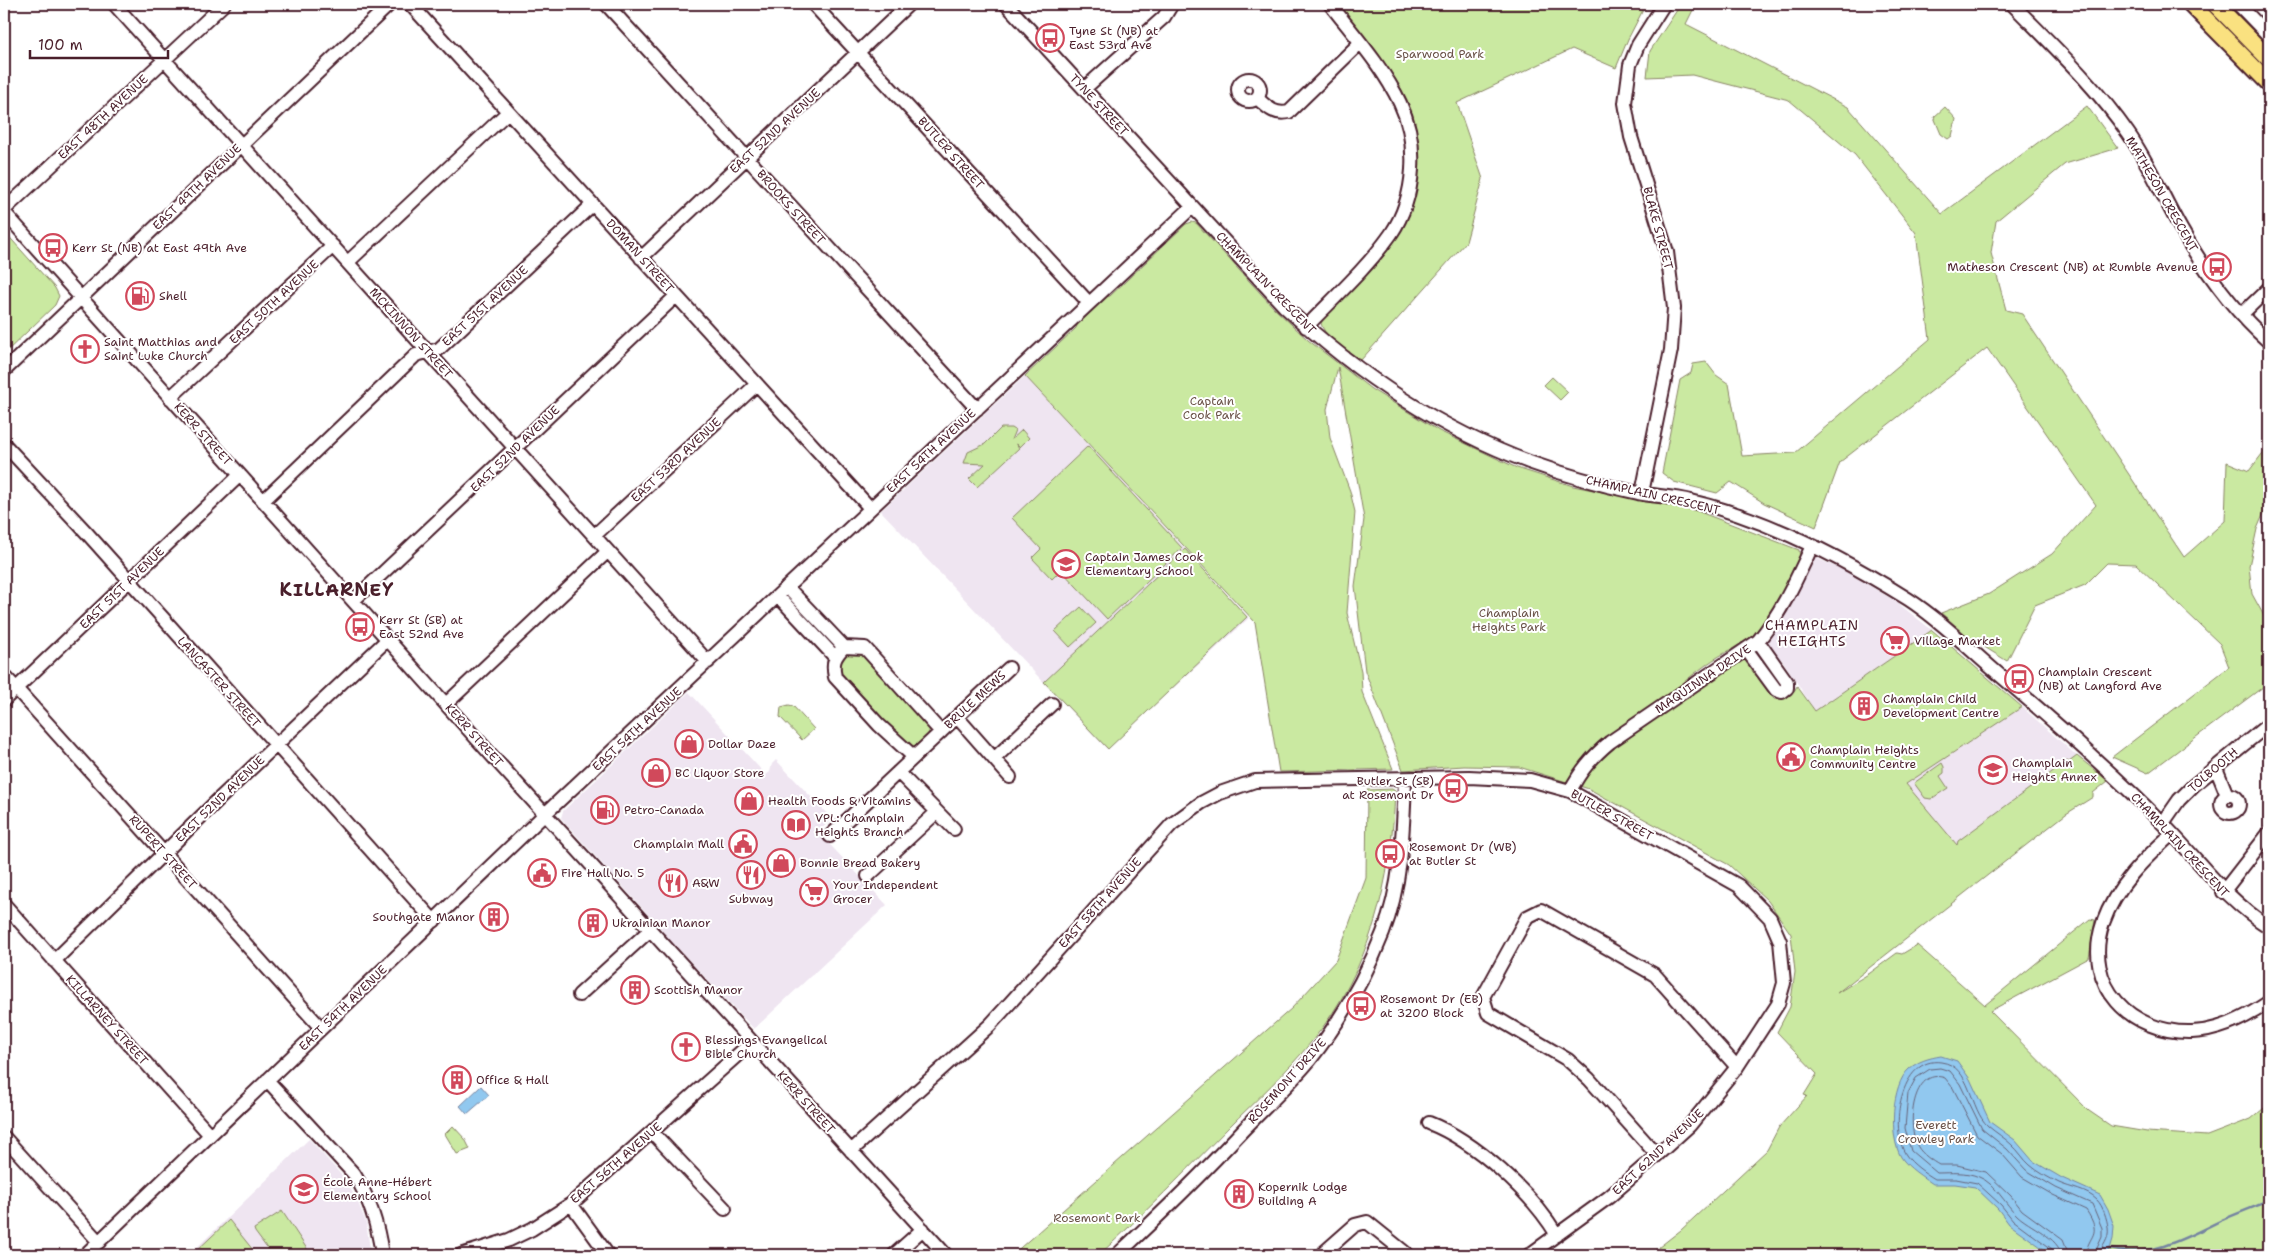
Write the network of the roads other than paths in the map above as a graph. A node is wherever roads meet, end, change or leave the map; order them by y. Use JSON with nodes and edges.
{"nodes":[{"id":1,"x":114,"y":4,"type":"edge"},
{"id":2,"x":224,"y":4,"type":"edge"},
{"id":3,"x":390,"y":4,"type":"edge"},
{"id":4,"x":410,"y":4,"type":"edge"},
{"id":5,"x":606,"y":4,"type":"edge"},
{"id":6,"x":813,"y":4,"type":"edge"},
{"id":7,"x":909,"y":4,"type":"edge"},
{"id":8,"x":1006,"y":4,"type":"edge"},
{"id":9,"x":1172,"y":4,"type":"edge"},
{"id":10,"x":1330,"y":4,"type":"edge"},
{"id":11,"x":1664,"y":4,"type":"edge"},
{"id":12,"x":2012,"y":4,"type":"edge"},
{"id":13,"x":2191,"y":4,"type":"edge"},
{"id":14,"x":2215,"y":4,"type":"edge"},
{"id":15,"x":2238,"y":4,"type":"edge"},
{"id":16,"x":2269,"y":36,"type":"edge"},
{"id":17,"x":1360,"y":43,"type":"junction"},
{"id":18,"x":858,"y":52,"type":"junction"},
{"id":19,"x":2269,"y":59,"type":"edge"},
{"id":20,"x":165,"y":60,"type":"junction"},
{"id":21,"x":2269,"y":83,"type":"edge"},
{"id":22,"x":1084,"y":89,"type":"junction"},
{"id":23,"x":1257,"y":98,"type":"dead end"},
{"id":24,"x":508,"y":112,"type":"junction"},
{"id":25,"x":241,"y":144,"type":"junction"},
{"id":26,"x":746,"y":157,"type":"junction"},
{"id":27,"x":593,"y":204,"type":"junction"},
{"id":28,"x":1192,"y":207,"type":"junction"},
{"id":29,"x":4,"y":211,"type":"edge"},
{"id":30,"x":333,"y":246,"type":"junction"},
{"id":31,"x":641,"y":258,"type":"junction"},
{"id":32,"x":348,"y":262,"type":"junction"},
{"id":33,"x":2269,"y":288,"type":"edge"},
{"id":34,"x":676,"y":296,"type":"junction"},
{"id":35,"x":81,"y":297,"type":"junction"},
{"id":36,"x":1088,"y":304,"type":"junction"},
{"id":37,"x":2242,"y":314,"type":"junction"},
{"id":38,"x":1306,"y":326,"type":"junction"},
{"id":39,"x":2269,"y":342,"type":"edge"},
{"id":40,"x":429,"y":352,"type":"junction"},
{"id":41,"x":4,"y":371,"type":"edge"},
{"id":42,"x":757,"y":384,"type":"junction"},
{"id":43,"x":170,"y":398,"type":"junction"},
{"id":44,"x":976,"y":409,"type":"junction"},
{"id":45,"x":4,"y":444,"type":"edge"},
{"id":46,"x":516,"y":448,"type":"junction"},
{"id":47,"x":240,"y":475,"type":"junction"},
{"id":48,"x":1642,"y":494,"type":"junction"},
{"id":49,"x":263,"y":501,"type":"junction"},
{"id":50,"x":870,"y":508,"type":"junction"},
{"id":51,"x":594,"y":536,"type":"junction"},
{"id":52,"x":1812,"y":546,"type":"junction"},
{"id":53,"x":607,"y":552,"type":"junction"},
{"id":54,"x":128,"y":581,"type":"junction"},
{"id":55,"x":783,"y":591,"type":"junction"},
{"id":56,"x":353,"y":601,"type":"junction"},
{"id":57,"x":388,"y":639,"type":"junction"},
{"id":58,"x":1758,"y":641,"type":"junction"},
{"id":59,"x":1746,"y":649,"type":"junction"},
{"id":60,"x":839,"y":652,"type":"junction"},
{"id":61,"x":708,"y":662,"type":"junction"},
{"id":62,"x":1009,"y":668,"type":"dead end"},
{"id":63,"x":4,"y":675,"type":"edge"},
{"id":64,"x":16,"y":689,"type":"junction"},
{"id":65,"x":4,"y":700,"type":"edge"},
{"id":66,"x":446,"y":704,"type":"junction"},
{"id":67,"x":1052,"y":704,"type":"dead end"},
{"id":68,"x":957,"y":717,"type":"junction"},
{"id":69,"x":2269,"y":724,"type":"edge"},
{"id":70,"x":941,"y":732,"type":"junction"},
{"id":71,"x":276,"y":745,"type":"junction"},
{"id":72,"x":914,"y":758,"type":"junction"},
{"id":73,"x":995,"y":758,"type":"junction"},
{"id":74,"x":2216,"y":768,"type":"junction"},
{"id":75,"x":898,"y":772,"type":"junction"},
{"id":76,"x":1010,"y":777,"type":"dead end"},
{"id":77,"x":1405,"y":780,"type":"junction"},
{"id":78,"x":1570,"y":791,"type":"junction"},
{"id":79,"x":2227,"y":796,"type":"dead end"},
{"id":80,"x":937,"y":812,"type":"junction"},
{"id":81,"x":545,"y":814,"type":"junction"},
{"id":82,"x":2163,"y":823,"type":"junction"},
{"id":83,"x":954,"y":829,"type":"dead end"},
{"id":84,"x":2269,"y":833,"type":"edge"},
{"id":85,"x":2172,"y":834,"type":"junction"},
{"id":86,"x":830,"y":836,"type":"dead end"},
{"id":87,"x":164,"y":853,"type":"junction"},
{"id":88,"x":868,"y":876,"type":"dead end"},
{"id":89,"x":2223,"y":892,"type":"junction"},
{"id":90,"x":4,"y":904,"type":"edge"},
{"id":91,"x":434,"y":921,"type":"junction"},
{"id":92,"x":2269,"y":927,"type":"edge"},
{"id":93,"x":650,"y":930,"type":"junction"},
{"id":94,"x":1780,"y":941,"type":"joint"},
{"id":95,"x":54,"y":961,"type":"junction"},
{"id":96,"x":579,"y":995,"type":"dead end"},
{"id":97,"x":2269,"y":1002,"type":"edge"},
{"id":98,"x":321,"y":1028,"type":"junction"},
{"id":99,"x":752,"y":1042,"type":"junction"},
{"id":100,"x":1737,"y":1067,"type":"junction"},
{"id":101,"x":267,"y":1080,"type":"junction"},
{"id":102,"x":1429,"y":1123,"type":"dead end"},
{"id":103,"x":652,"y":1132,"type":"junction"},
{"id":104,"x":210,"y":1135,"type":"junction"},
{"id":105,"x":4,"y":1137,"type":"edge"},
{"id":106,"x":851,"y":1151,"type":"junction"},
{"id":107,"x":1657,"y":1155,"type":"junction"},
{"id":108,"x":570,"y":1204,"type":"junction"},
{"id":109,"x":725,"y":1209,"type":"dead end"},
{"id":110,"x":922,"y":1229,"type":"junction"},
{"id":111,"x":1558,"y":1235,"type":"junction"},
{"id":112,"x":99,"y":1242,"type":"junction"},
{"id":113,"x":481,"y":1253,"type":"edge"},
{"id":114,"x":85,"y":1255,"type":"edge"},
{"id":115,"x":382,"y":1255,"type":"edge"},
{"id":116,"x":461,"y":1255,"type":"edge"},
{"id":117,"x":608,"y":1255,"type":"edge"},
{"id":118,"x":894,"y":1255,"type":"edge"},
{"id":119,"x":946,"y":1255,"type":"edge"},
{"id":120,"x":1117,"y":1255,"type":"edge"},
{"id":121,"x":1321,"y":1255,"type":"edge"},
{"id":122,"x":1408,"y":1255,"type":"edge"},
{"id":123,"x":1529,"y":1255,"type":"edge"}],
"edges":[{"from":1,"to":20,"type":"street","name":"MCKINNON STREET"},
{"from":2,"to":20,"type":"street","name":"EAST 48TH AVENUE"},
{"from":3,"to":25,"type":"street","name":"EAST 49TH AVENUE"},
{"from":4,"to":24,"type":"street","name":"DOMAN STREET"},
{"from":5,"to":26,"type":"street","name":"BROOKS STREET"},
{"from":6,"to":18,"type":"street","name":"BUTLER STREET"},
{"from":7,"to":18,"type":"street","name":"EAST 52ND AVENUE"},
{"from":8,"to":22,"type":"street","name":"TYNE STREET"},
{"from":9,"to":22,"type":"street"},
{"from":10,"to":17,"type":"street"},
{"from":11,"to":48,"type":"street","name":"BLAKE STREET"},
{"from":12,"to":37,"type":"street","name":"MATHESON CRESCENT"},
{"from":13,"to":21,"type":"main road"},
{"from":14,"to":19,"type":"main road"},
{"from":15,"to":16,"type":"street"},
{"from":17,"to":23,"type":"street"},
{"from":17,"to":38,"type":"street"},
{"from":18,"to":26,"type":"street","name":"EAST 52ND AVENUE"},
{"from":18,"to":36,"type":"street","name":"BUTLER STREET"},
{"from":20,"to":25,"type":"street","name":"MCKINNON STREET"},
{"from":20,"to":29,"type":"street","name":"EAST 48TH AVENUE"},
{"from":22,"to":28,"type":"street","name":"TYNE STREET"},
{"from":24,"to":27,"type":"street","name":"DOMAN STREET"},
{"from":24,"to":32,"type":"street"},
{"from":25,"to":30,"type":"street","name":"MCKINNON STREET"},
{"from":25,"to":35,"type":"street","name":"EAST 49TH AVENUE"},
{"from":26,"to":31,"type":"street","name":"EAST 52ND AVENUE"},
{"from":26,"to":44,"type":"street","name":"BROOKS STREET"},
{"from":27,"to":31,"type":"street","name":"DOMAN STREET"},
{"from":27,"to":40,"type":"street","name":"EAST 51ST AVENUE"},
{"from":28,"to":36,"type":"street","name":"EAST 54TH AVENUE"},
{"from":28,"to":38,"type":"street","name":"CHAMPLAIN CRESCENT"},
{"from":29,"to":35,"type":"street","name":"KERR STREET"},
{"from":30,"to":32,"type":"street","name":"MCKINNON STREET"},
{"from":30,"to":43,"type":"street","name":"EAST 50TH AVENUE"},
{"from":31,"to":34,"type":"street","name":"DOMAN STREET"},
{"from":32,"to":40,"type":"street","name":"MCKINNON STREET"},
{"from":33,"to":37,"type":"street"},
{"from":34,"to":42,"type":"street","name":"DOMAN STREET"},
{"from":34,"to":46,"type":"street","name":"EAST 52ND AVENUE"},
{"from":35,"to":41,"type":"street","name":"EAST 49TH AVENUE"},
{"from":35,"to":43,"type":"street","name":"KERR STREET"},
{"from":36,"to":44,"type":"street","name":"EAST 54TH AVENUE"},
{"from":37,"to":39,"type":"street","name":"MATHESON CRESCENT"},
{"from":38,"to":48,"type":"street","name":"CHAMPLAIN CRESCENT"},
{"from":40,"to":46,"type":"street","name":"MCKINNON STREET"},
{"from":40,"to":49,"type":"street","name":"EAST 51ST AVENUE"},
{"from":42,"to":50,"type":"street","name":"DOMAN STREET"},
{"from":42,"to":51,"type":"street","name":"EAST 53RD AVENUE"},
{"from":43,"to":47,"type":"street","name":"KERR STREET"},
{"from":44,"to":50,"type":"street","name":"EAST 54TH AVENUE"},
{"from":45,"to":54,"type":"street","name":"LANCASTER STREET"},
{"from":46,"to":51,"type":"street","name":"MCKINNON STREET"},
{"from":46,"to":56,"type":"street","name":"EAST 52ND AVENUE"},
{"from":47,"to":49,"type":"street","name":"KERR STREET"},
{"from":47,"to":54,"type":"street","name":"EAST 51ST AVENUE"},
{"from":48,"to":52,"type":"street","name":"CHAMPLAIN CRESCENT"},
{"from":49,"to":56,"type":"street","name":"KERR STREET"},
{"from":50,"to":55,"type":"street","name":"EAST 54TH AVENUE"},
{"from":51,"to":53,"type":"street","name":"MCKINNON STREET"},
{"from":52,"to":58,"type":"street","name":"MAQUINNA DRIVE"},
{"from":52,"to":82,"type":"street","name":"CHAMPLAIN CRESCENT"},
{"from":53,"to":61,"type":"street","name":"MCKINNON STREET"},
{"from":53,"to":66,"type":"street"},
{"from":54,"to":64,"type":"street","name":"EAST 51ST AVENUE"},
{"from":54,"to":71,"type":"street","name":"LANCASTER STREET"},
{"from":55,"to":60,"type":"street"},
{"from":55,"to":61,"type":"street","name":"EAST 54TH AVENUE"},
{"from":56,"to":57,"type":"street","name":"KERR STREET"},
{"from":57,"to":66,"type":"street","name":"KERR STREET"},
{"from":57,"to":71,"type":"street","name":"EAST 52ND AVENUE"},
{"from":58,"to":59,"type":"street","name":"MAQUINNA DRIVE"},
{"from":58,"to":59,"type":"street"},
{"from":59,"to":78,"type":"street","name":"MAQUINNA DRIVE"},
{"from":60,"to":70,"type":"street"},
{"from":60,"to":72,"type":"street"},
{"from":61,"to":81,"type":"street","name":"EAST 54TH AVENUE"},
{"from":62,"to":68,"type":"street","name":"BRULE MEWS"},
{"from":63,"to":64,"type":"street","name":"RUPERT STREET"},
{"from":64,"to":65,"type":"street","name":"EAST 51ST AVENUE"},
{"from":64,"to":87,"type":"street","name":"RUPERT STREET"},
{"from":66,"to":81,"type":"street","name":"KERR STREET"},
{"from":67,"to":73,"type":"street"},
{"from":68,"to":70,"type":"street","name":"BRULE MEWS"},
{"from":68,"to":73,"type":"street"},
{"from":69,"to":74,"type":"street","name":"TOLBOOTH"},
{"from":70,"to":72,"type":"street","name":"BRULE MEWS"},
{"from":71,"to":87,"type":"street","name":"EAST 52ND AVENUE"},
{"from":71,"to":91,"type":"street","name":"LANCASTER STREET"},
{"from":72,"to":75,"type":"street","name":"BRULE MEWS"},
{"from":73,"to":76,"type":"street"},
{"from":74,"to":79,"type":"street"},
{"from":74,"to":82,"type":"street","name":"TOLBOOTH"},
{"from":75,"to":80,"type":"street"},
{"from":75,"to":86,"type":"street","name":"BRULE MEWS"},
{"from":77,"to":78,"type":"street","name":"BUTLER STREET"},
{"from":77,"to":106,"type":"street","name":"EAST 58TH AVENUE"},
{"from":77,"to":120,"type":"street","name":"ROSEMONT DRIVE"},
{"from":78,"to":94,"type":"street","name":"BUTLER STREET"},
{"from":80,"to":83,"type":"street"},
{"from":80,"to":88,"type":"street"},
{"from":81,"to":91,"type":"street","name":"EAST 54TH AVENUE"},
{"from":81,"to":93,"type":"street","name":"KERR STREET"},
{"from":82,"to":85,"type":"street","name":"CHAMPLAIN CRESCENT"},
{"from":84,"to":89,"type":"street"},
{"from":85,"to":89,"type":"street","name":"CHAMPLAIN CRESCENT"},
{"from":85,"to":97,"type":"street"},
{"from":87,"to":95,"type":"street","name":"EAST 52ND AVENUE"},
{"from":87,"to":98,"type":"street","name":"RUPERT STREET"},
{"from":89,"to":92,"type":"street","name":"CHAMPLAIN CRESCENT"},
{"from":90,"to":95,"type":"street","name":"KILLARNEY STREET"},
{"from":91,"to":98,"type":"street","name":"EAST 54TH AVENUE"},
{"from":93,"to":96,"type":"street"},
{"from":93,"to":99,"type":"street","name":"KERR STREET"},
{"from":94,"to":100,"type":"street","name":"EAST 62ND AVENUE"},
{"from":95,"to":104,"type":"street","name":"KILLARNEY STREET"},
{"from":98,"to":101,"type":"street","name":"EAST 54TH AVENUE"},
{"from":99,"to":103,"type":"street","name":"EAST 56TH AVENUE"},
{"from":99,"to":106,"type":"street","name":"KERR STREET"},
{"from":100,"to":107,"type":"street","name":"EAST 62ND AVENUE"},
{"from":100,"to":107,"type":"street"},
{"from":101,"to":104,"type":"street","name":"EAST 54TH AVENUE"},
{"from":101,"to":115,"type":"street"},
{"from":102,"to":111,"type":"street"},
{"from":103,"to":108,"type":"street","name":"EAST 56TH AVENUE"},
{"from":103,"to":109,"type":"street"},
{"from":104,"to":112,"type":"street","name":"EAST 54TH AVENUE"},
{"from":105,"to":112,"type":"street"},
{"from":106,"to":110,"type":"street","name":"KERR STREET"},
{"from":107,"to":111,"type":"street","name":"EAST 62ND AVENUE"},
{"from":108,"to":113,"type":"street","name":"EAST 56TH AVENUE"},
{"from":108,"to":117,"type":"street"},
{"from":110,"to":118,"type":"street"},
{"from":110,"to":119,"type":"street","name":"KERR STREET"},
{"from":111,"to":123,"type":"street","name":"EAST 62ND AVENUE"},
{"from":112,"to":114,"type":"street","name":"EAST 54TH AVENUE"},
{"from":113,"to":116,"type":"street","name":"EAST 56TH AVENUE"},
{"from":121,"to":122,"type":"street"}]}
